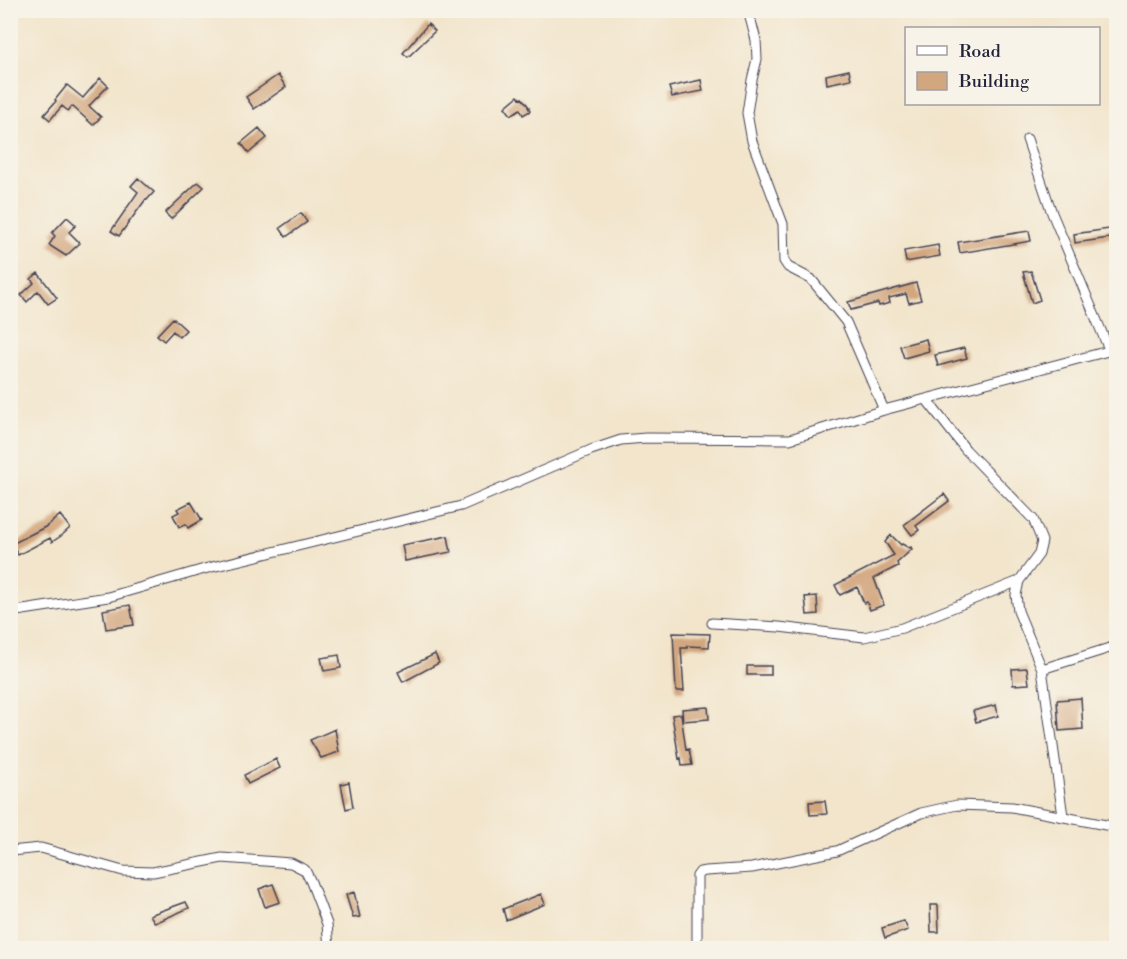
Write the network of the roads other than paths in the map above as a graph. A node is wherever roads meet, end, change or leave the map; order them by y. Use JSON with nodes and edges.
{"nodes":[{"id":1,"x":748,"y":10,"type":"edge"},
{"id":2,"x":1028,"y":139,"type":"dead end"},
{"id":3,"x":1113,"y":350,"type":"edge"},
{"id":4,"x":926,"y":399,"type":"junction"},
{"id":5,"x":884,"y":410,"type":"junction"},
{"id":6,"x":1018,"y":581,"type":"junction"},
{"id":7,"x":10,"y":612,"type":"edge"},
{"id":8,"x":712,"y":623,"type":"dead end"},
{"id":9,"x":1116,"y":646,"type":"edge"},
{"id":10,"x":1042,"y":669,"type":"junction"},
{"id":11,"x":1063,"y":816,"type":"junction"},
{"id":12,"x":1116,"y":825,"type":"edge"},
{"id":13,"x":10,"y":851,"type":"edge"},
{"id":14,"x":329,"y":948,"type":"edge"},
{"id":15,"x":698,"y":948,"type":"edge"}],
"edges":[{"from":1,"to":5,"type":"street"},
{"from":2,"to":3,"type":"street"},
{"from":3,"to":4,"type":"street"},
{"from":4,"to":5,"type":"street"},
{"from":4,"to":6,"type":"street"},
{"from":5,"to":7,"type":"street"},
{"from":6,"to":8,"type":"street"},
{"from":6,"to":10,"type":"street"},
{"from":9,"to":10,"type":"street"},
{"from":10,"to":11,"type":"street"},
{"from":11,"to":12,"type":"street"},
{"from":11,"to":15,"type":"street"},
{"from":13,"to":14,"type":"street"}]}
